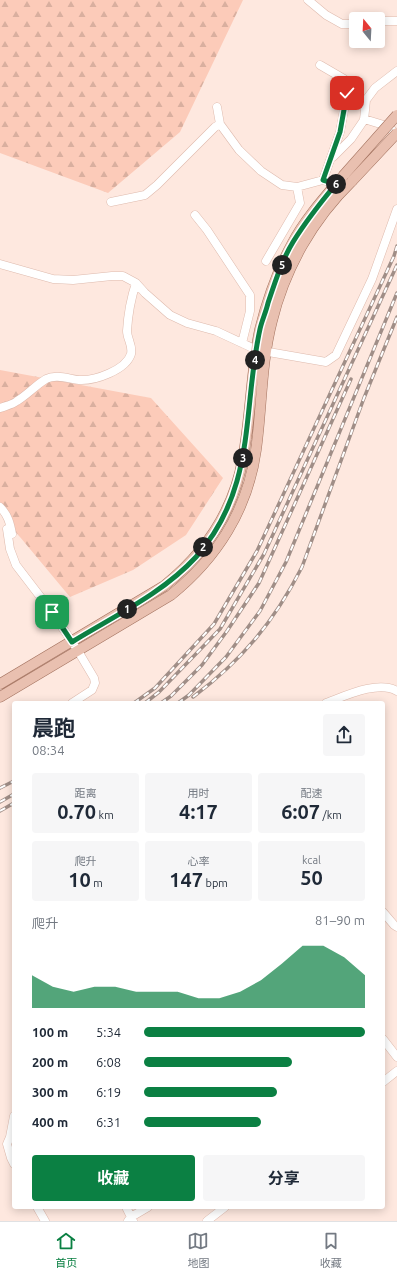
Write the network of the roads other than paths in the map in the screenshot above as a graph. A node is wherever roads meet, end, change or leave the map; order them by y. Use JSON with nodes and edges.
{"nodes":[{"id":1,"x":308,"y":0,"type":"edge"},
{"id":2,"x":385,"y":21,"type":"edge"},
{"id":3,"x":397,"y":21,"type":"edge"},
{"id":4,"x":349,"y":24,"type":"edge"},
{"id":5,"x":320,"y":65,"type":"dead end"},
{"id":6,"x":397,"y":71,"type":"edge"},
{"id":7,"x":216,"y":107,"type":"dead end"},
{"id":8,"x":397,"y":115,"type":"edge"},
{"id":9,"x":364,"y":119,"type":"junction"},
{"id":10,"x":220,"y":124,"type":"junction"},
{"id":11,"x":397,"y":133,"type":"edge"},
{"id":12,"x":331,"y":159,"type":"junction"},
{"id":13,"x":323,"y":180,"type":"junction"},
{"id":14,"x":344,"y":180,"type":"junction"},
{"id":15,"x":297,"y":187,"type":"junction"},
{"id":16,"x":111,"y":202,"type":"dead end"},
{"id":17,"x":397,"y":209,"type":"edge"},
{"id":18,"x":195,"y":215,"type":"dead end"},
{"id":19,"x":266,"y":261,"type":"dead end"},
{"id":20,"x":0,"y":264,"type":"edge"},
{"id":21,"x":136,"y":283,"type":"junction"},
{"id":22,"x":242,"y":343,"type":"junction"},
{"id":23,"x":261,"y":350,"type":"junction"},
{"id":24,"x":0,"y":408,"type":"edge"},
{"id":25,"x":0,"y":507,"type":"edge"},
{"id":26,"x":7,"y":529,"type":"dead end"},
{"id":27,"x":29,"y":581,"type":"junction"},
{"id":28,"x":72,"y":642,"type":"junction"},
{"id":29,"x":78,"y":651,"type":"junction"},
{"id":30,"x":0,"y":684,"type":"edge"},
{"id":31,"x":397,"y":690,"type":"edge"},
{"id":32,"x":0,"y":697,"type":"edge"},
{"id":33,"x":75,"y":701,"type":"edge"},
{"id":34,"x":332,"y":701,"type":"edge"},
{"id":35,"x":385,"y":914,"type":"edge"},
{"id":36,"x":397,"y":927,"type":"edge"},
{"id":37,"x":385,"y":1042,"type":"edge"},
{"id":38,"x":397,"y":1057,"type":"edge"},
{"id":39,"x":397,"y":1071,"type":"edge"},
{"id":40,"x":385,"y":1080,"type":"edge"},
{"id":41,"x":12,"y":1126,"type":"edge"},
{"id":42,"x":12,"y":1161,"type":"edge"},
{"id":43,"x":38,"y":1209,"type":"edge"},
{"id":44,"x":127,"y":1209,"type":"edge"},
{"id":45,"x":145,"y":1209,"type":"edge"},
{"id":46,"x":222,"y":1209,"type":"edge"},
{"id":47,"x":131,"y":1220,"type":"edge"},
{"id":48,"x":45,"y":1221,"type":"edge"},
{"id":49,"x":207,"y":1221,"type":"edge"}],
"edges":[{"from":1,"to":4,"type":"street"},
{"from":2,"to":3,"type":"street"},
{"from":5,"to":12,"type":"street"},
{"from":6,"to":9,"type":"street"},
{"from":7,"to":10,"type":"street"},
{"from":8,"to":14,"type":"main road","bridge":true},
{"from":9,"to":11,"type":"street"},
{"from":9,"to":12,"type":"street"},
{"from":10,"to":15,"type":"street"},
{"from":10,"to":16,"type":"street"},
{"from":11,"to":14,"type":"main road","bridge":true},
{"from":12,"to":13,"type":"street"},
{"from":13,"to":14,"type":"street"},
{"from":13,"to":15,"type":"street"},
{"from":14,"to":23,"type":"main road"},
{"from":14,"to":23,"type":"main road"},
{"from":15,"to":19,"type":"street"},
{"from":17,"to":23,"type":"street"},
{"from":18,"to":22,"type":"street"},
{"from":20,"to":21,"type":"street"},
{"from":21,"to":22,"type":"street"},
{"from":21,"to":24,"type":"street"},
{"from":22,"to":23,"type":"street"},
{"from":23,"to":28,"type":"main road"},
{"from":23,"to":29,"type":"main road"},
{"from":25,"to":27,"type":"street"},
{"from":26,"to":27,"type":"street"},
{"from":27,"to":28,"type":"street"},
{"from":28,"to":29,"type":"street"},
{"from":28,"to":30,"type":"main road"},
{"from":29,"to":32,"type":"main road"},
{"from":29,"to":33,"type":"street"},
{"from":31,"to":34,"type":"street"},
{"from":35,"to":36,"type":"street"},
{"from":37,"to":38,"type":"street"},
{"from":39,"to":40,"type":"street"},
{"from":41,"to":42,"type":"street"},
{"from":43,"to":48,"type":"street"},
{"from":44,"to":47,"type":"street"},
{"from":45,"to":47,"type":"street"},
{"from":46,"to":49,"type":"street"}]}
